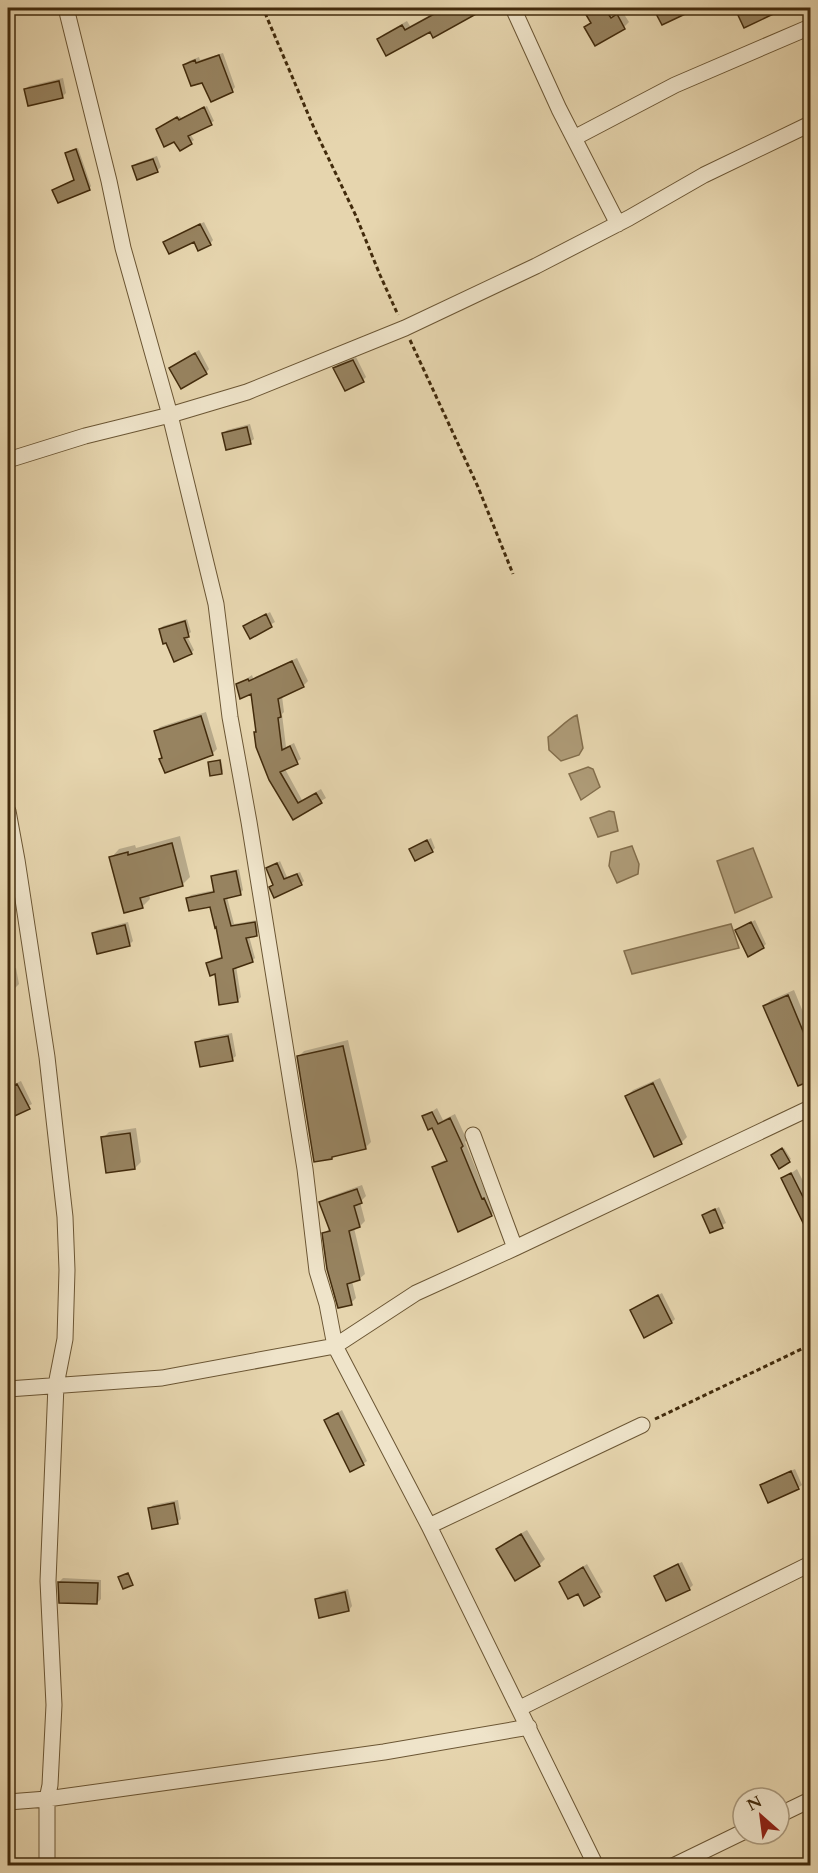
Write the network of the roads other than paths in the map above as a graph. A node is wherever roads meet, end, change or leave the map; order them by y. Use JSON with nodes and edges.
{"nodes":[{"id":1,"x":66,"y":8,"type":"edge"},
{"id":2,"x":513,"y":8,"type":"edge"},
{"id":3,"x":810,"y":27,"type":"edge"},
{"id":4,"x":810,"y":124,"type":"edge"},
{"id":5,"x":574,"y":138,"type":"junction"},
{"id":6,"x":618,"y":224,"type":"junction"},
{"id":7,"x":170,"y":415,"type":"junction"},
{"id":8,"x":8,"y":460,"type":"edge"},
{"id":9,"x":8,"y":811,"type":"edge"},
{"id":10,"x":810,"y":1108,"type":"edge"},
{"id":11,"x":472,"y":1135,"type":"dead end"},
{"id":12,"x":515,"y":1248,"type":"junction"},
{"id":13,"x":335,"y":1346,"type":"junction"},
{"id":14,"x":56,"y":1385,"type":"junction"},
{"id":15,"x":8,"y":1389,"type":"edge"},
{"id":16,"x":642,"y":1425,"type":"road end"},
{"id":17,"x":429,"y":1526,"type":"junction"},
{"id":18,"x":810,"y":1564,"type":"edge"},
{"id":19,"x":520,"y":1708,"type":"junction"},
{"id":20,"x":529,"y":1727,"type":"junction"},
{"id":21,"x":47,"y":1799,"type":"junction"},
{"id":22,"x":810,"y":1800,"type":"edge"},
{"id":23,"x":8,"y":1802,"type":"edge"},
{"id":24,"x":791,"y":1809,"type":"edge"},
{"id":25,"x":731,"y":1838,"type":"edge"},
{"id":26,"x":47,"y":1866,"type":"edge"},
{"id":27,"x":596,"y":1866,"type":"edge"},
{"id":28,"x":673,"y":1866,"type":"edge"}],
"edges":[{"from":1,"to":7,"type":"street"},
{"from":2,"to":5,"type":"street"},
{"from":3,"to":5,"type":"street"},
{"from":4,"to":6,"type":"street"},
{"from":5,"to":6,"type":"street"},
{"from":6,"to":7,"type":"street"},
{"from":7,"to":8,"type":"street"},
{"from":7,"to":13,"type":"street"},
{"from":9,"to":14,"type":"street"},
{"from":10,"to":12,"type":"street"},
{"from":11,"to":12,"type":"street"},
{"from":12,"to":13,"type":"street"},
{"from":13,"to":14,"type":"street"},
{"from":13,"to":17,"type":"street"},
{"from":14,"to":15,"type":"street"},
{"from":14,"to":21,"type":"street"},
{"from":16,"to":17,"type":"street"},
{"from":17,"to":19,"type":"street"},
{"from":18,"to":19,"type":"street"},
{"from":19,"to":20,"type":"street"},
{"from":20,"to":21,"type":"street"},
{"from":20,"to":27,"type":"street"},
{"from":21,"to":23,"type":"street"},
{"from":21,"to":26,"type":"street"},
{"from":22,"to":24,"type":"street"},
{"from":25,"to":28,"type":"street"}]}
